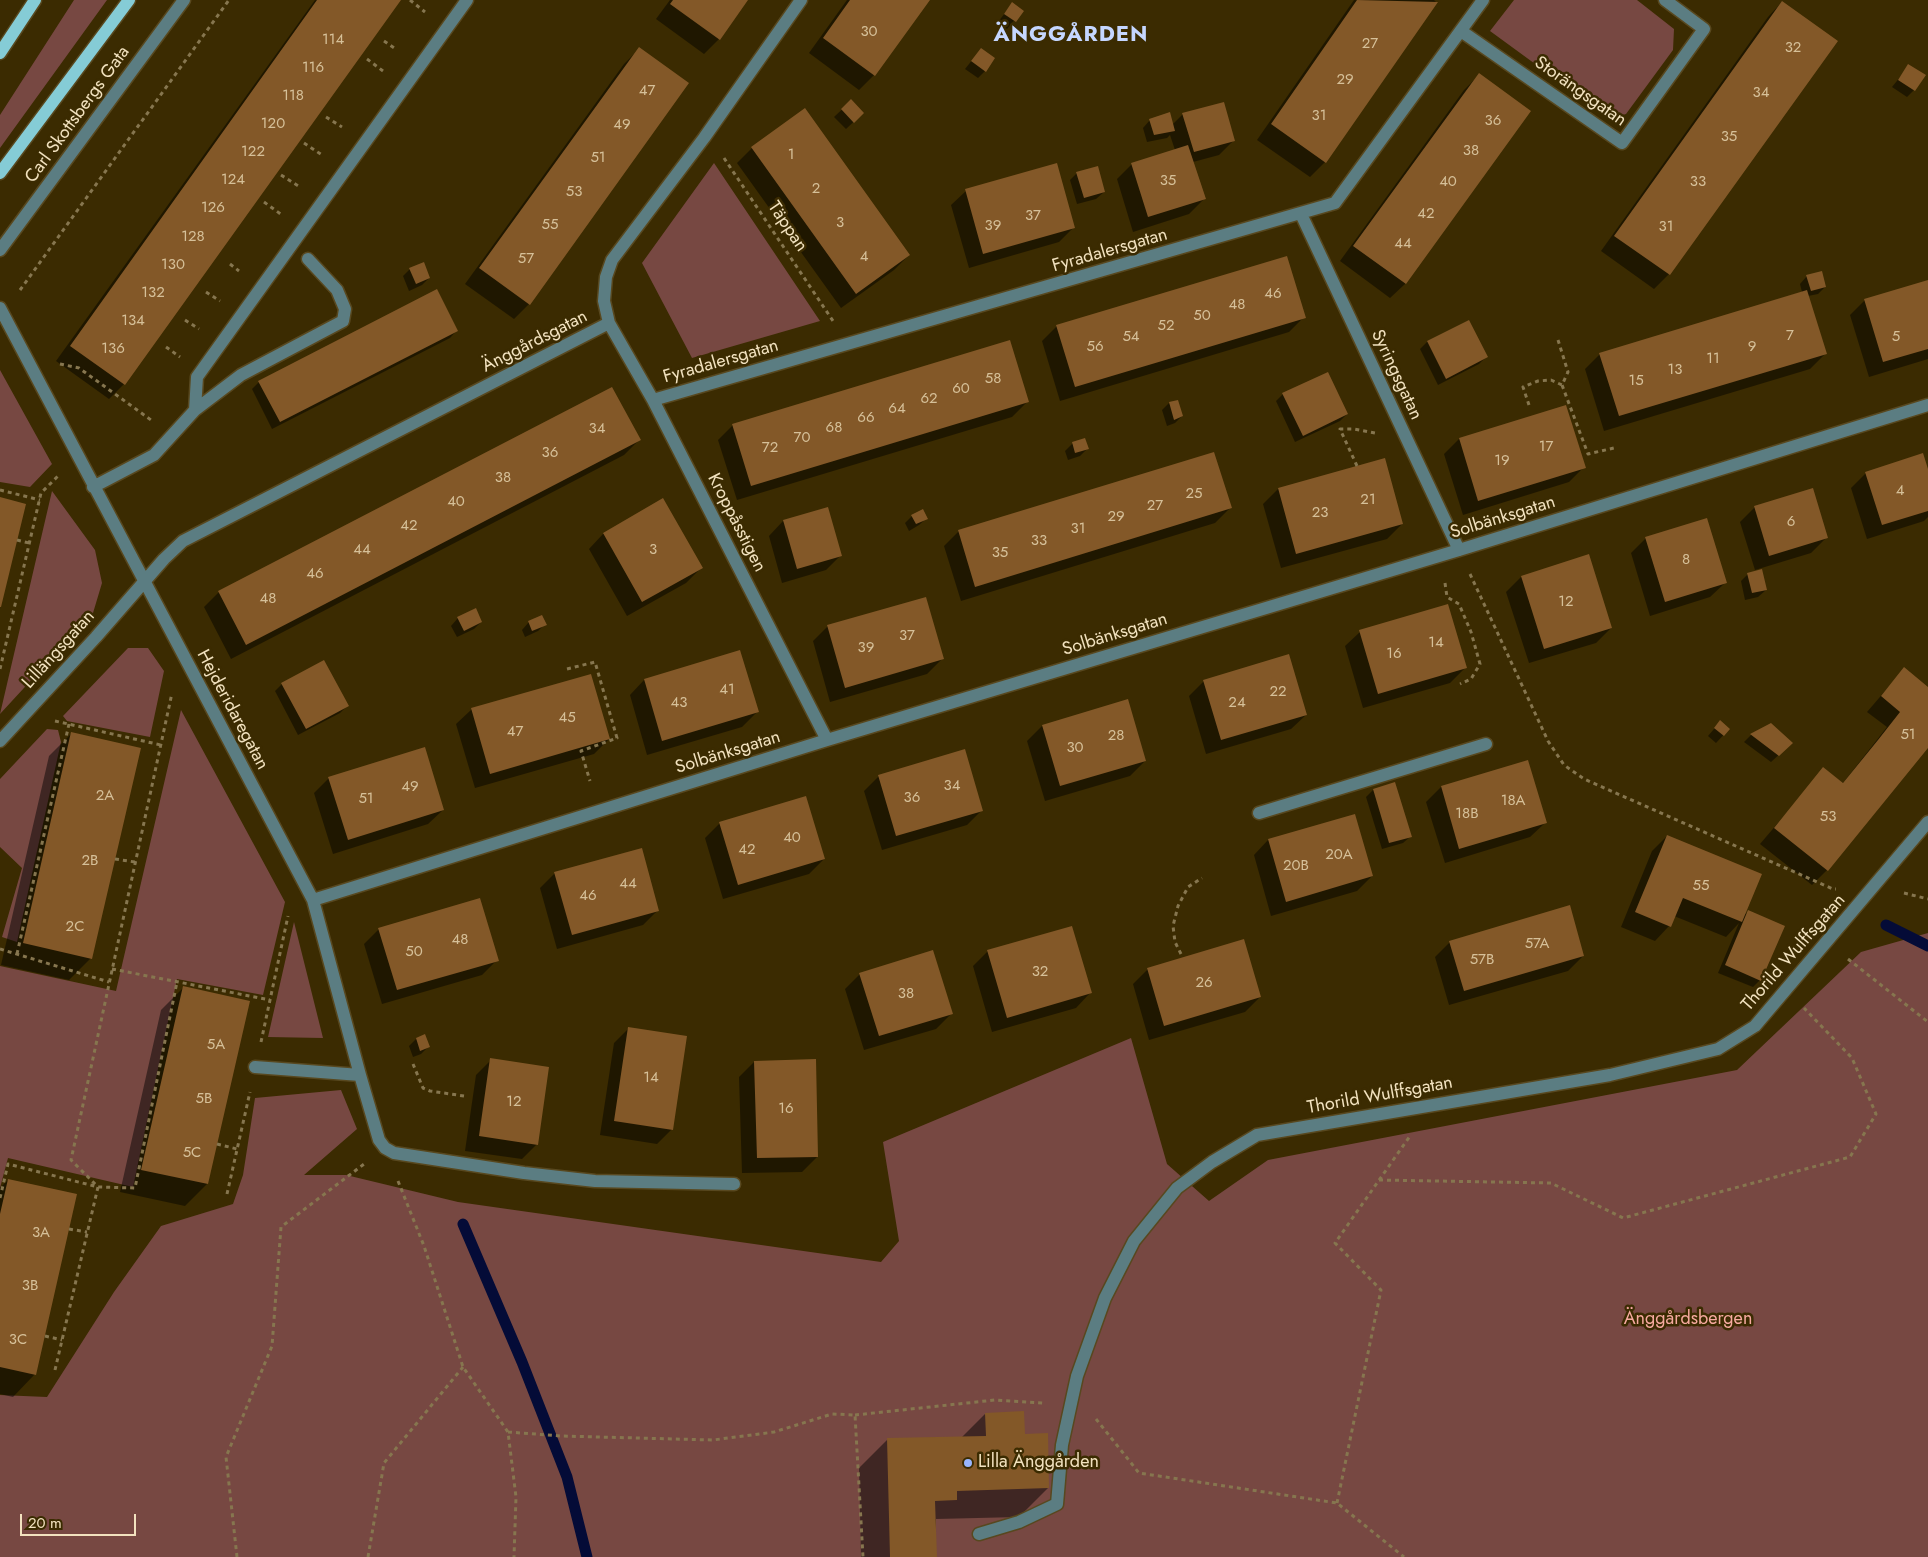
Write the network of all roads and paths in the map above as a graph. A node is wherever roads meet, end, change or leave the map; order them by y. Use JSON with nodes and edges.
{"nodes":[{"id":1,"x":35,"y":0,"type":"edge"},
{"id":2,"x":129,"y":0,"type":"edge"},
{"id":3,"x":184,"y":0,"type":"edge"},
{"id":4,"x":229,"y":0,"type":"edge"},
{"id":5,"x":467,"y":0,"type":"edge"},
{"id":6,"x":801,"y":0,"type":"edge"},
{"id":7,"x":1483,"y":0,"type":"edge"},
{"id":8,"x":1666,"y":0,"type":"edge"},
{"id":9,"x":1462,"y":31,"type":"junction"},
{"id":10,"x":0,"y":53,"type":"edge"},
{"id":11,"x":720,"y":153,"type":"dead end"},
{"id":12,"x":0,"y":173,"type":"edge"},
{"id":13,"x":1300,"y":214,"type":"junction"},
{"id":14,"x":0,"y":250,"type":"edge"},
{"id":15,"x":308,"y":259,"type":"dead end"},
{"id":16,"x":18,"y":293,"type":"dead end"},
{"id":17,"x":0,"y":308,"type":"edge"},
{"id":18,"x":609,"y":323,"type":"junction"},
{"id":19,"x":834,"y":323,"type":"dead end"},
{"id":20,"x":1558,"y":340,"type":"dead end"},
{"id":21,"x":57,"y":364,"type":"dead end"},
{"id":22,"x":1562,"y":384,"type":"junction"},
{"id":23,"x":653,"y":400,"type":"junction"},
{"id":24,"x":1529,"y":405,"type":"dead end"},
{"id":25,"x":1928,"y":405,"type":"edge"},
{"id":26,"x":195,"y":410,"type":"junction"},
{"id":27,"x":174,"y":435,"type":"junction"},
{"id":28,"x":1381,"y":437,"type":"dead end"},
{"id":29,"x":1614,"y":448,"type":"dead end"},
{"id":30,"x":1357,"y":466,"type":"dead end"},
{"id":31,"x":61,"y":472,"type":"dead end"},
{"id":32,"x":93,"y":487,"type":"junction"},
{"id":33,"x":0,"y":490,"type":"edge"},
{"id":34,"x":40,"y":500,"type":"junction"},
{"id":35,"x":17,"y":540,"type":"dead end"},
{"id":36,"x":29,"y":543,"type":"junction"},
{"id":37,"x":1459,"y":550,"type":"junction"},
{"id":38,"x":1445,"y":581,"type":"dead end"},
{"id":39,"x":144,"y":583,"type":"junction"},
{"id":40,"x":0,"y":669,"type":"edge"},
{"id":41,"x":567,"y":669,"type":"dead end"},
{"id":42,"x":1460,"y":684,"type":"dead end"},
{"id":43,"x":174,"y":687,"type":"dead end"},
{"id":44,"x":49,"y":720,"type":"dead end"},
{"id":45,"x":69,"y":724,"type":"junction"},
{"id":46,"x":827,"y":740,"type":"junction"},
{"id":47,"x":0,"y":741,"type":"edge"},
{"id":48,"x":1486,"y":744,"type":"dead end"},
{"id":49,"x":161,"y":745,"type":"junction"},
{"id":50,"x":590,"y":781,"type":"dead end"},
{"id":51,"x":1259,"y":813,"type":"dead end"},
{"id":52,"x":1928,"y":822,"type":"edge"},
{"id":53,"x":115,"y":859,"type":"dead end"},
{"id":54,"x":136,"y":862,"type":"junction"},
{"id":55,"x":1202,"y":878,"type":"dead end"},
{"id":56,"x":1876,"y":885,"type":"junction"},
{"id":57,"x":1928,"y":899,"type":"edge"},
{"id":58,"x":313,"y":900,"type":"junction"},
{"id":59,"x":1826,"y":942,"type":"junction"},
{"id":60,"x":0,"y":949,"type":"edge"},
{"id":61,"x":17,"y":954,"type":"junction"},
{"id":62,"x":1181,"y":954,"type":"dead end"},
{"id":63,"x":112,"y":969,"type":"junction"},
{"id":64,"x":109,"y":982,"type":"junction"},
{"id":65,"x":177,"y":982,"type":"junction"},
{"id":66,"x":1786,"y":989,"type":"junction"},
{"id":67,"x":270,"y":1000,"type":"dead end"},
{"id":68,"x":1928,"y":1022,"type":"edge"},
{"id":69,"x":413,"y":1064,"type":"dead end"},
{"id":70,"x":255,"y":1067,"type":"dead end"},
{"id":71,"x":360,"y":1075,"type":"junction"},
{"id":72,"x":464,"y":1096,"type":"dead end"},
{"id":73,"x":1432,"y":1105,"type":"junction"},
{"id":74,"x":217,"y":1144,"type":"dead end"},
{"id":75,"x":385,"y":1148,"type":"junction"},
{"id":76,"x":237,"y":1149,"type":"dead end"},
{"id":77,"x":1379,"y":1180,"type":"junction"},
{"id":78,"x":734,"y":1184,"type":"dead end"},
{"id":79,"x":98,"y":1187,"type":"junction"},
{"id":80,"x":0,"y":1198,"type":"edge"},
{"id":81,"x":69,"y":1229,"type":"dead end"},
{"id":82,"x":87,"y":1232,"type":"junction"},
{"id":83,"x":45,"y":1336,"type":"dead end"},
{"id":84,"x":62,"y":1340,"type":"junction"},
{"id":85,"x":463,"y":1367,"type":"junction"},
{"id":86,"x":55,"y":1370,"type":"dead end"},
{"id":87,"x":1074,"y":1391,"type":"junction"},
{"id":88,"x":1071,"y":1405,"type":"junction"},
{"id":89,"x":855,"y":1415,"type":"junction"},
{"id":90,"x":508,"y":1432,"type":"junction"},
{"id":91,"x":1338,"y":1502,"type":"junction"},
{"id":92,"x":979,"y":1534,"type":"dead end"},
{"id":93,"x":238,"y":1557,"type":"edge"},
{"id":94,"x":368,"y":1557,"type":"edge"},
{"id":95,"x":514,"y":1557,"type":"edge"},
{"id":96,"x":863,"y":1557,"type":"edge"},
{"id":97,"x":1404,"y":1557,"type":"edge"}],
"edges":[{"from":1,"to":10,"type":"main road"},
{"from":2,"to":12,"type":"main road"},
{"from":3,"to":14,"type":"street","name":"Carl Skottsbergs Gata"},
{"from":4,"to":16,"type":"path"},
{"from":5,"to":26,"type":"street"},
{"from":6,"to":18,"type":"street","name":"Änggårdsgatan"},
{"from":7,"to":9,"type":"street","name":"Fyradalersgatan"},
{"from":8,"to":9,"type":"street","name":"Storängsgatan"},
{"from":9,"to":13,"type":"street","name":"Fyradalersgatan"},
{"from":11,"to":19,"type":"path","name":"Täppan"},
{"from":13,"to":23,"type":"street","name":"Fyradalersgatan"},
{"from":13,"to":37,"type":"street","name":"Syringsgatan"},
{"from":15,"to":26,"type":"street"},
{"from":17,"to":32,"type":"street","name":"Hejderidaregatan"},
{"from":18,"to":23,"type":"street","name":"Kroppåsstigen"},
{"from":18,"to":39,"type":"street","name":"Änggårdsgatan"},
{"from":20,"to":22,"type":"path"},
{"from":21,"to":27,"type":"path"},
{"from":22,"to":24,"type":"path"},
{"from":22,"to":29,"type":"path"},
{"from":23,"to":46,"type":"street","name":"Kroppåsstigen"},
{"from":25,"to":37,"type":"street","name":"Solbänksgatan"},
{"from":26,"to":27,"type":"street"},
{"from":27,"to":32,"type":"street"},
{"from":28,"to":30,"type":"path"},
{"from":31,"to":34,"type":"path"},
{"from":32,"to":39,"type":"street","name":"Hejderidaregatan"},
{"from":33,"to":34,"type":"path"},
{"from":34,"to":36,"type":"path"},
{"from":35,"to":36,"type":"path"},
{"from":36,"to":40,"type":"path"},
{"from":37,"to":46,"type":"street","name":"Solbänksgatan"},
{"from":37,"to":56,"type":"path"},
{"from":38,"to":42,"type":"path"},
{"from":39,"to":47,"type":"street","name":"Lillängsgatan"},
{"from":39,"to":58,"type":"street","name":"Hejderidaregatan"},
{"from":41,"to":50,"type":"path"},
{"from":43,"to":49,"type":"path"},
{"from":44,"to":45,"type":"path"},
{"from":45,"to":49,"type":"path"},
{"from":45,"to":61,"type":"path"},
{"from":46,"to":58,"type":"street","name":"Solbänksgatan"},
{"from":48,"to":51,"type":"street"},
{"from":49,"to":54,"type":"path"},
{"from":52,"to":56,"type":"street","name":"Thorild Wulffsgatan"},
{"from":53,"to":54,"type":"path"},
{"from":54,"to":63,"type":"path"},
{"from":55,"to":62,"type":"path"},
{"from":56,"to":57,"type":"path"},
{"from":56,"to":59,"type":"street","name":"Thorild Wulffsgatan"},
{"from":58,"to":71,"type":"street","name":"Hejderidaregatan"},
{"from":59,"to":66,"type":"street","name":"Thorild Wulffsgatan"},
{"from":59,"to":68,"type":"path"},
{"from":60,"to":61,"type":"path"},
{"from":61,"to":64,"type":"path"},
{"from":63,"to":64,"type":"path"},
{"from":63,"to":65,"type":"path"},
{"from":64,"to":79,"type":"path"},
{"from":65,"to":67,"type":"path"},
{"from":65,"to":79,"type":"path"},
{"from":66,"to":73,"type":"street","name":"Thorild Wulffsgatan"},
{"from":66,"to":77,"type":"path"},
{"from":69,"to":72,"type":"path"},
{"from":70,"to":71,"type":"street"},
{"from":71,"to":75,"type":"street","name":"Hejderidaregatan"},
{"from":73,"to":77,"type":"path"},
{"from":73,"to":87,"type":"street","name":"Thorild Wulffsgatan"},
{"from":74,"to":76,"type":"path"},
{"from":75,"to":78,"type":"street"},
{"from":75,"to":85,"type":"path"},
{"from":75,"to":93,"type":"path"},
{"from":77,"to":91,"type":"path"},
{"from":79,"to":80,"type":"path"},
{"from":79,"to":82,"type":"path"},
{"from":81,"to":82,"type":"path"},
{"from":82,"to":84,"type":"path"},
{"from":83,"to":84,"type":"path"},
{"from":84,"to":86,"type":"path"},
{"from":85,"to":90,"type":"path"},
{"from":85,"to":94,"type":"path"},
{"from":87,"to":88,"type":"street","name":"Thorild Wulffsgatan"},
{"from":87,"to":91,"type":"path"},
{"from":88,"to":89,"type":"path"},
{"from":88,"to":92,"type":"street","name":"Thorild Wulffsgatan"},
{"from":89,"to":90,"type":"path"},
{"from":89,"to":96,"type":"path"},
{"from":90,"to":95,"type":"path"},
{"from":91,"to":97,"type":"path"}]}
